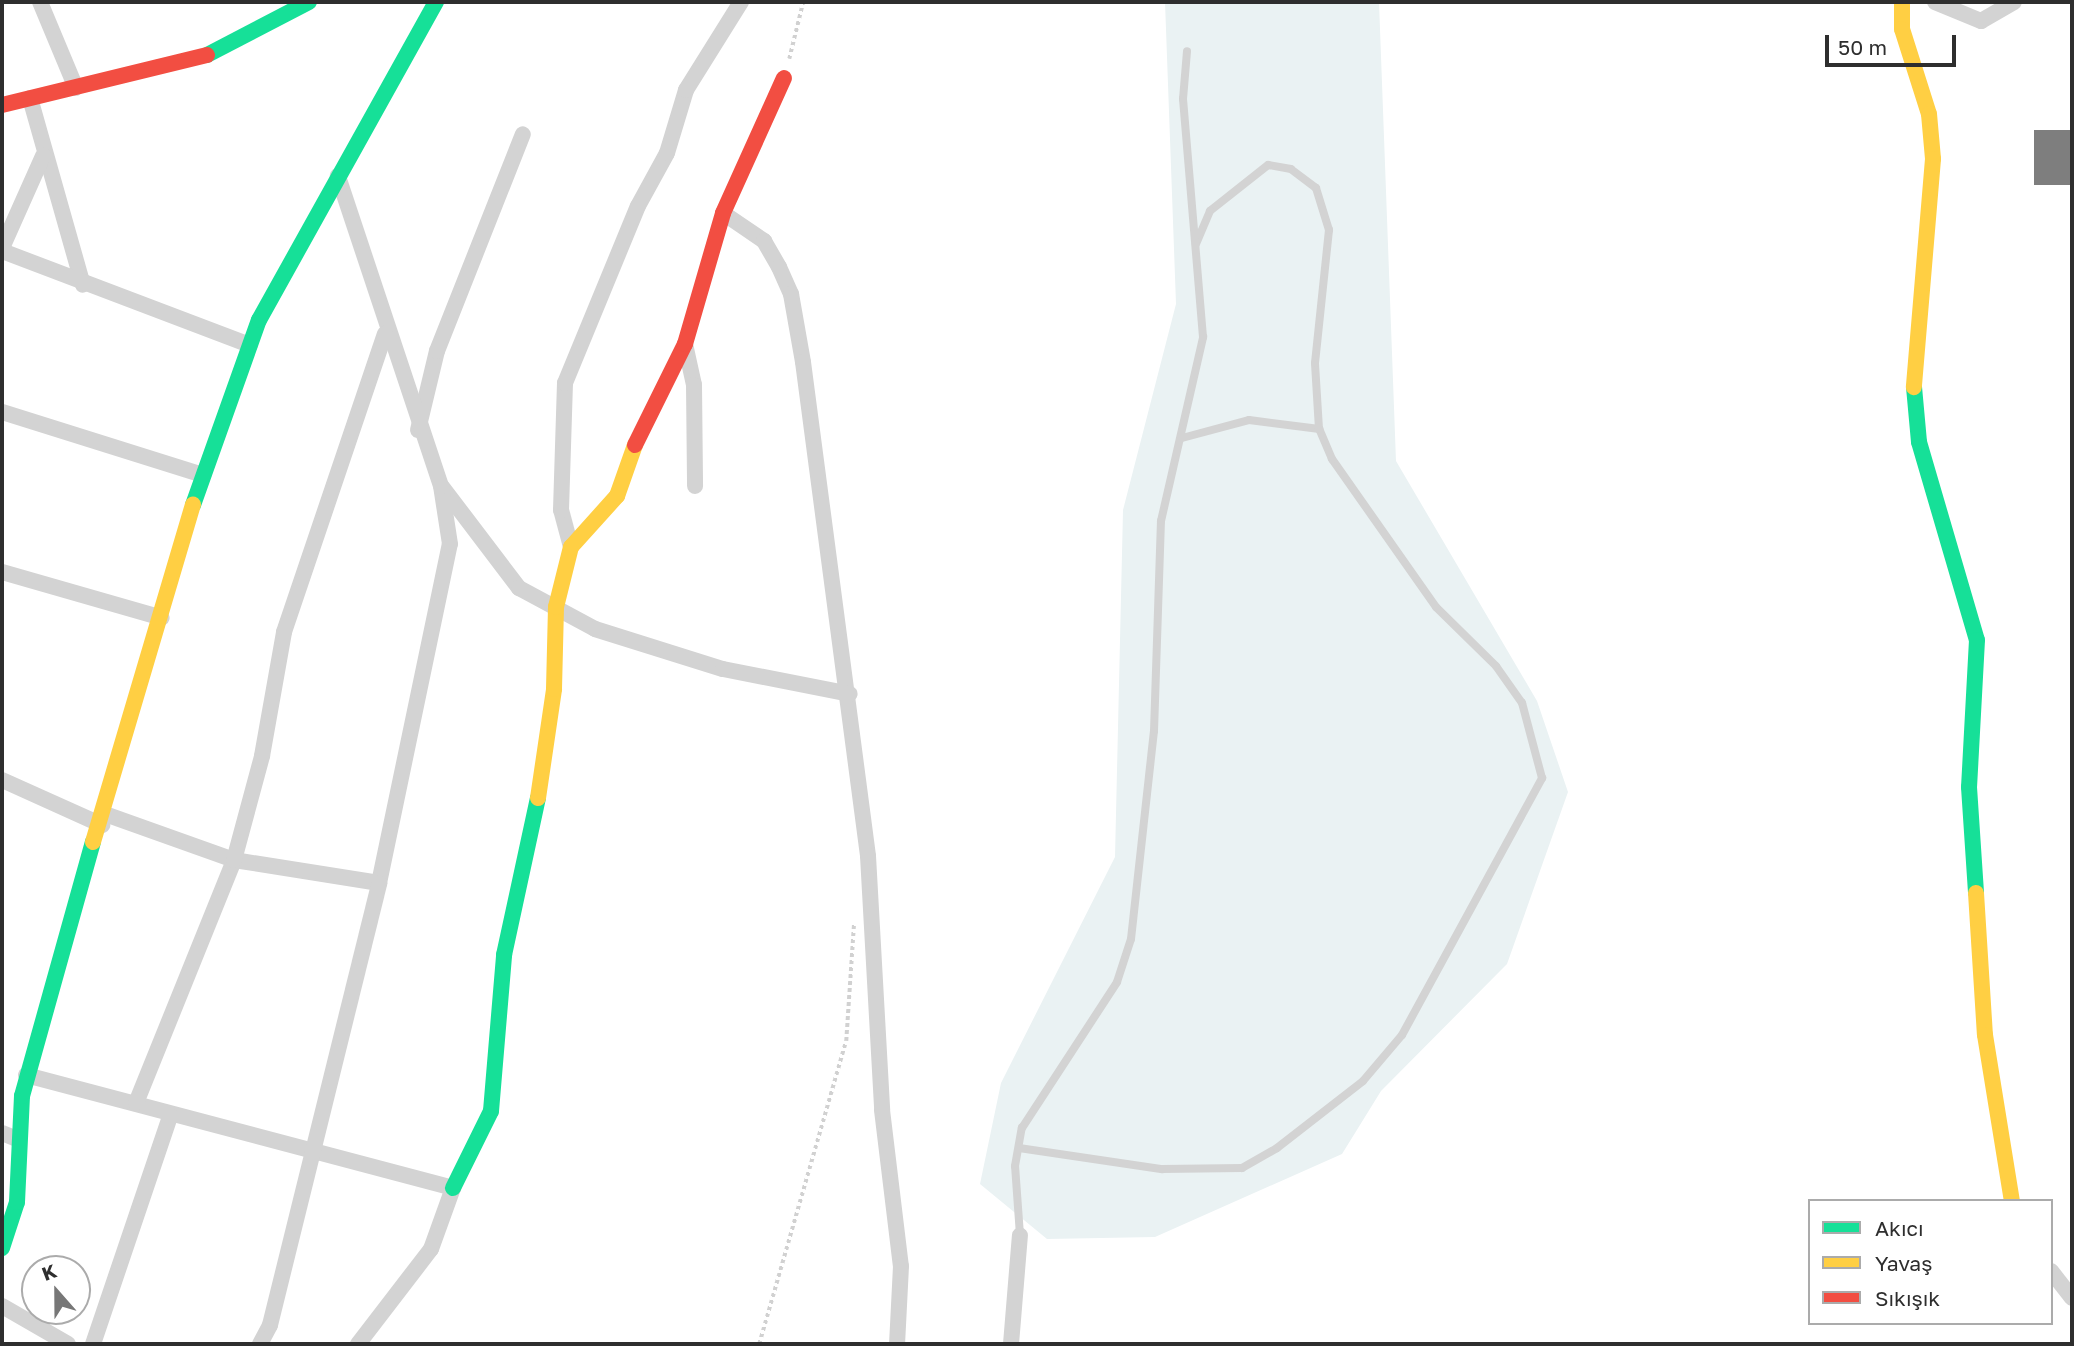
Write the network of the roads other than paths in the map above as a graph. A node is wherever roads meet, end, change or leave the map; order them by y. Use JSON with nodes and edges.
{"nodes":[{"id":1,"x":40,"y":2,"type":"edge"},
{"id":2,"x":309,"y":2,"type":"edge"},
{"id":3,"x":436,"y":2,"type":"edge"},
{"id":4,"x":741,"y":2,"type":"edge"},
{"id":5,"x":1902,"y":2,"type":"edge"},
{"id":6,"x":1935,"y":2,"type":"edge"},
{"id":7,"x":2014,"y":2,"type":"edge"},
{"id":8,"x":1187,"y":51,"type":"dead end"},
{"id":9,"x":784,"y":78,"type":"road end"},
{"id":10,"x":76,"y":88,"type":"junction"},
{"id":11,"x":30,"y":98,"type":"junction"},
{"id":12,"x":2,"y":105,"type":"edge"},
{"id":13,"x":523,"y":134,"type":"dead end"},
{"id":14,"x":43,"y":156,"type":"junction"},
{"id":15,"x":338,"y":176,"type":"junction"},
{"id":16,"x":723,"y":213,"type":"junction"},
{"id":17,"x":1196,"y":244,"type":"junction"},
{"id":18,"x":2,"y":249,"type":"edge"},
{"id":19,"x":83,"y":285,"type":"junction"},
{"id":20,"x":386,"y":334,"type":"junction"},
{"id":21,"x":685,"y":344,"type":"junction"},
{"id":22,"x":250,"y":345,"type":"junction"},
{"id":23,"x":2,"y":412,"type":"edge"},
{"id":24,"x":1319,"y":429,"type":"junction"},
{"id":25,"x":418,"y":430,"type":"junction"},
{"id":26,"x":1182,"y":438,"type":"junction"},
{"id":27,"x":203,"y":475,"type":"junction"},
{"id":28,"x":441,"y":486,"type":"junction"},
{"id":29,"x":695,"y":486,"type":"dead end"},
{"id":30,"x":570,"y":547,"type":"junction"},
{"id":31,"x":2,"y":572,"type":"edge"},
{"id":32,"x":556,"y":607,"type":"junction"},
{"id":33,"x":162,"y":618,"type":"junction"},
{"id":34,"x":849,"y":694,"type":"junction"},
{"id":35,"x":2,"y":780,"type":"edge"},
{"id":36,"x":103,"y":819,"type":"junction"},
{"id":37,"x":234,"y":860,"type":"junction"},
{"id":38,"x":379,"y":883,"type":"junction"},
{"id":39,"x":26,"y":1075,"type":"junction"},
{"id":40,"x":136,"y":1102,"type":"junction"},
{"id":41,"x":170,"y":1116,"type":"junction"},
{"id":42,"x":2,"y":1133,"type":"edge"},
{"id":43,"x":19,"y":1140,"type":"junction"},
{"id":44,"x":1018,"y":1148,"type":"junction"},
{"id":45,"x":312,"y":1152,"type":"junction"},
{"id":46,"x":453,"y":1188,"type":"junction"},
{"id":47,"x":2012,"y":1199,"type":"edge"},
{"id":48,"x":1020,"y":1236,"type":"joint"},
{"id":49,"x":2,"y":1248,"type":"edge"},
{"id":50,"x":2053,"y":1274,"type":"edge"},
{"id":51,"x":2072,"y":1298,"type":"edge"},
{"id":52,"x":2,"y":1306,"type":"edge"},
{"id":53,"x":262,"y":1343,"type":"edge"},
{"id":54,"x":68,"y":1344,"type":"edge"},
{"id":55,"x":93,"y":1344,"type":"edge"},
{"id":56,"x":358,"y":1344,"type":"edge"},
{"id":57,"x":897,"y":1344,"type":"edge"},
{"id":58,"x":1011,"y":1344,"type":"edge"}],
"edges":[{"from":1,"to":10,"type":"street"},
{"from":2,"to":10,"type":"street"},
{"from":3,"to":15,"type":"street"},
{"from":4,"to":30,"type":"street"},
{"from":5,"to":47,"type":"street"},
{"from":6,"to":7,"type":"street"},
{"from":8,"to":17,"type":"lane"},
{"from":9,"to":16,"type":"street"},
{"from":10,"to":11,"type":"street"},
{"from":11,"to":12,"type":"street"},
{"from":11,"to":14,"type":"street"},
{"from":13,"to":25,"type":"street"},
{"from":14,"to":18,"type":"street"},
{"from":14,"to":19,"type":"street"},
{"from":15,"to":20,"type":"street"},
{"from":15,"to":22,"type":"street"},
{"from":16,"to":21,"type":"street"},
{"from":16,"to":34,"type":"street"},
{"from":17,"to":24,"type":"lane"},
{"from":17,"to":26,"type":"lane"},
{"from":18,"to":19,"type":"street"},
{"from":19,"to":22,"type":"street"},
{"from":20,"to":25,"type":"street"},
{"from":20,"to":37,"type":"street"},
{"from":21,"to":29,"type":"street"},
{"from":21,"to":30,"type":"street"},
{"from":22,"to":27,"type":"street"},
{"from":23,"to":27,"type":"street"},
{"from":24,"to":26,"type":"lane"},
{"from":24,"to":44,"type":"lane"},
{"from":25,"to":28,"type":"street"},
{"from":26,"to":44,"type":"lane"},
{"from":27,"to":33,"type":"street"},
{"from":28,"to":32,"type":"street"},
{"from":28,"to":38,"type":"street"},
{"from":30,"to":32,"type":"street"},
{"from":31,"to":33,"type":"street"},
{"from":32,"to":34,"type":"street"},
{"from":32,"to":46,"type":"street"},
{"from":33,"to":36,"type":"street"},
{"from":34,"to":57,"type":"street"},
{"from":35,"to":36,"type":"street"},
{"from":36,"to":37,"type":"street"},
{"from":36,"to":39,"type":"street"},
{"from":37,"to":38,"type":"street"},
{"from":37,"to":40,"type":"street"},
{"from":38,"to":45,"type":"street"},
{"from":39,"to":40,"type":"street"},
{"from":39,"to":43,"type":"street"},
{"from":40,"to":41,"type":"street"},
{"from":41,"to":45,"type":"street"},
{"from":41,"to":55,"type":"street"},
{"from":42,"to":43,"type":"street"},
{"from":43,"to":49,"type":"street"},
{"from":44,"to":48,"type":"lane"},
{"from":45,"to":46,"type":"street"},
{"from":45,"to":53,"type":"street"},
{"from":46,"to":56,"type":"street"},
{"from":48,"to":58,"type":"street"},
{"from":50,"to":51,"type":"street"},
{"from":52,"to":54,"type":"street"}]}
